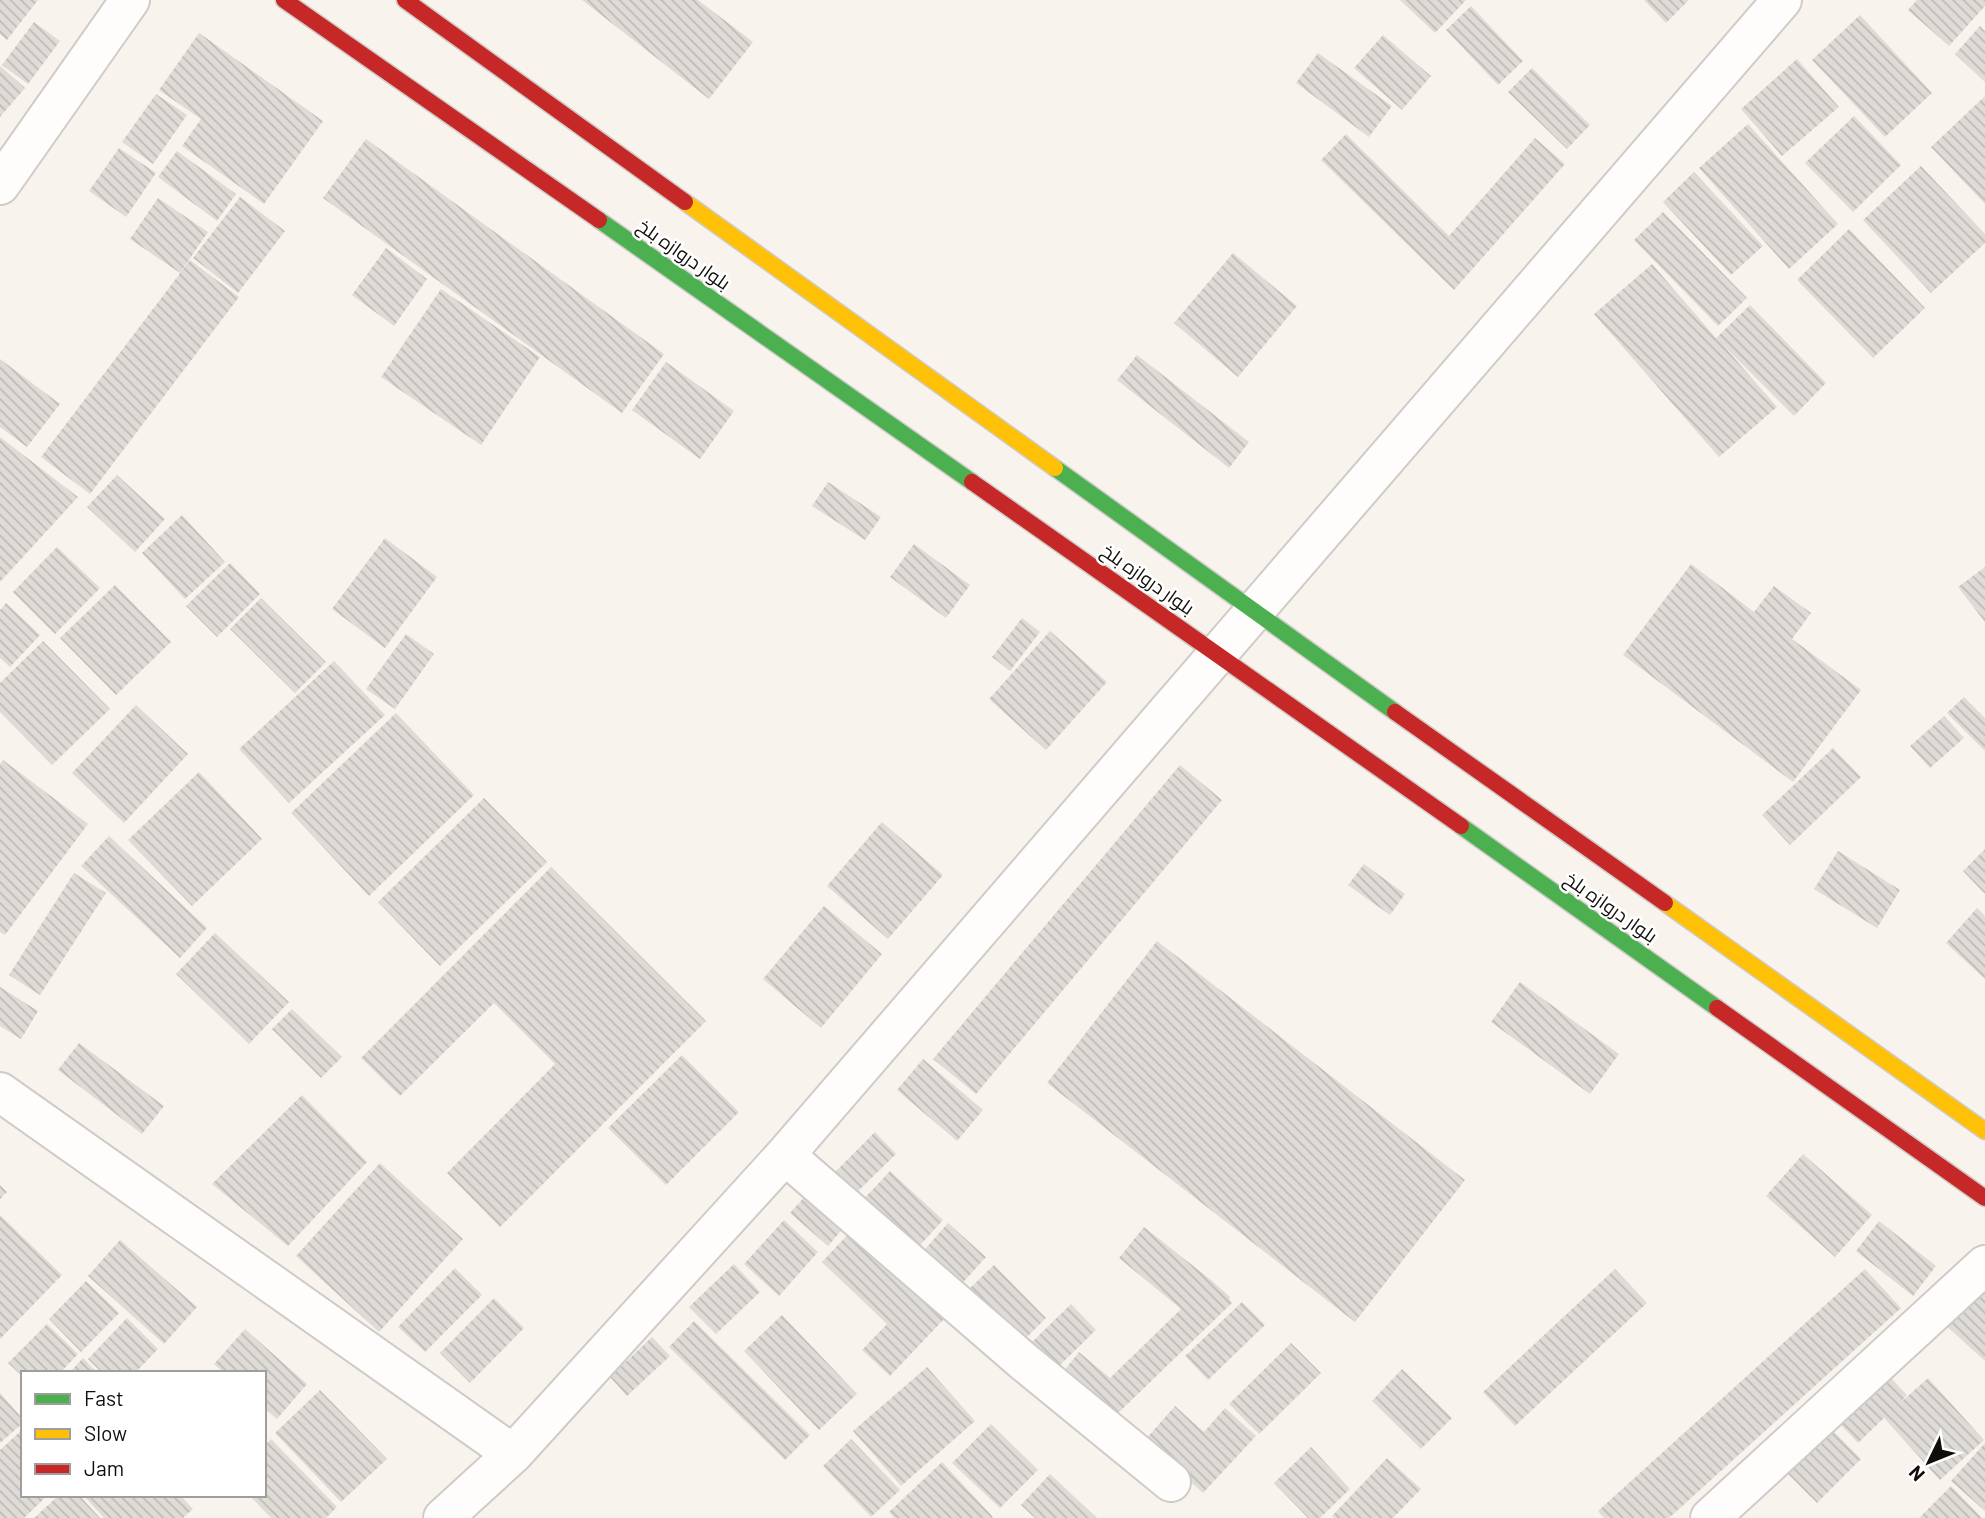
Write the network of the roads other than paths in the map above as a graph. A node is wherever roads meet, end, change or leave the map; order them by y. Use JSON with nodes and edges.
{"nodes":[{"id":1,"x":130,"y":0,"type":"edge"},
{"id":2,"x":284,"y":0,"type":"edge"},
{"id":3,"x":405,"y":0,"type":"edge"},
{"id":4,"x":1782,"y":0,"type":"edge"},
{"id":5,"x":0,"y":185,"type":"edge"},
{"id":6,"x":1254,"y":611,"type":"junction"},
{"id":7,"x":1217,"y":653,"type":"junction"},
{"id":8,"x":0,"y":1092,"type":"edge"},
{"id":9,"x":1985,"y":1131,"type":"edge"},
{"id":10,"x":785,"y":1155,"type":"junction"},
{"id":11,"x":1985,"y":1198,"type":"edge"},
{"id":12,"x":1985,"y":1265,"type":"edge"},
{"id":13,"x":513,"y":1454,"type":"junction"},
{"id":14,"x":1171,"y":1482,"type":"dead end"},
{"id":15,"x":443,"y":1518,"type":"edge"},
{"id":16,"x":1710,"y":1518,"type":"edge"}],
"edges":[{"from":1,"to":5,"type":"street"},
{"from":2,"to":7,"type":"main road","name":"بلوار دروازه بلخ"},
{"from":3,"to":6,"type":"main road","name":"بلوار دروازه بلخ"},
{"from":4,"to":6,"type":"street"},
{"from":6,"to":7,"type":"street"},
{"from":6,"to":9,"type":"main road","name":"بلوار دروازه بلخ"},
{"from":7,"to":10,"type":"street"},
{"from":7,"to":11,"type":"main road","name":"بلوار دروازه بلخ"},
{"from":8,"to":13,"type":"street"},
{"from":10,"to":13,"type":"street"},
{"from":10,"to":14,"type":"street"},
{"from":12,"to":16,"type":"street"},
{"from":13,"to":15,"type":"street"}]}
